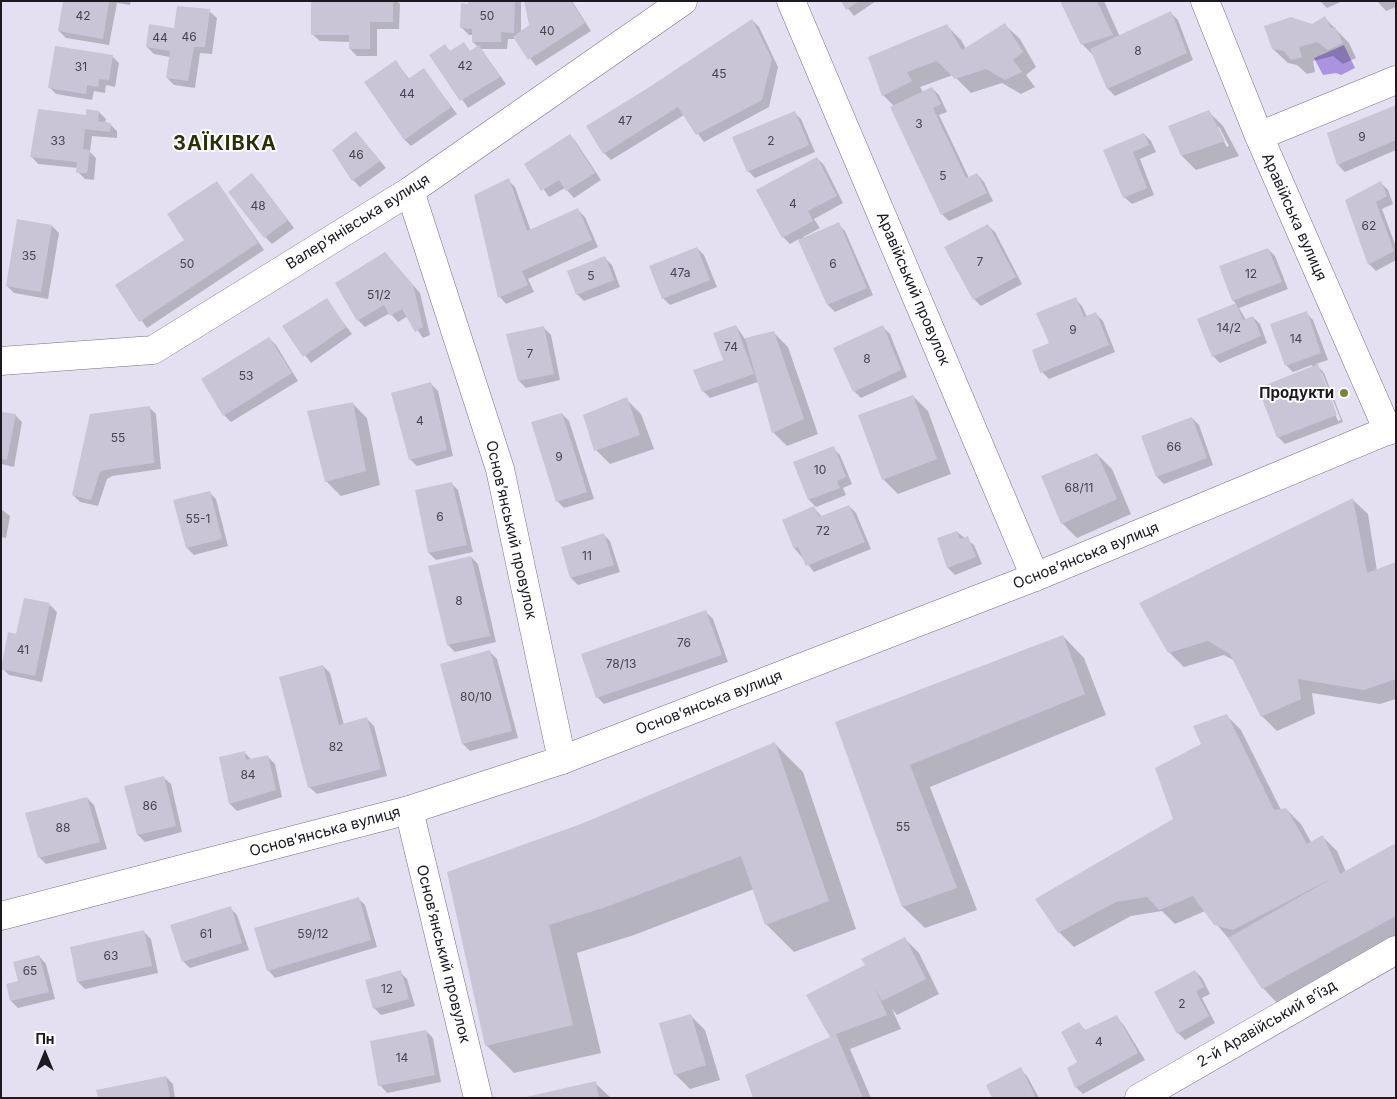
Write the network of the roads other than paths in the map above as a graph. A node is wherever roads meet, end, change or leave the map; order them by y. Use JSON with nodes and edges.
{"nodes":[{"id":1,"x":683,"y":1,"type":"edge"},
{"id":2,"x":792,"y":1,"type":"edge"},
{"id":3,"x":1205,"y":1,"type":"edge"},
{"id":4,"x":1396,"y":80,"type":"edge"},
{"id":5,"x":1259,"y":136,"type":"junction"},
{"id":6,"x":410,"y":190,"type":"junction"},
{"id":7,"x":1,"y":361,"type":"edge"},
{"id":8,"x":1392,"y":429,"type":"edge"},
{"id":9,"x":1035,"y":577,"type":"junction"},
{"id":10,"x":562,"y":760,"type":"junction"},
{"id":11,"x":408,"y":810,"type":"junction"},
{"id":12,"x":1,"y":916,"type":"edge"},
{"id":13,"x":1396,"y":950,"type":"edge"},
{"id":14,"x":478,"y":1098,"type":"edge"},
{"id":15,"x":1139,"y":1098,"type":"edge"}],
"edges":[{"from":1,"to":6,"type":"street","name":"Валер’янівська вулиця"},
{"from":2,"to":9,"type":"street","name":"Аравійський провулок"},
{"from":3,"to":5,"type":"street","name":"Аравійська вулиця"},
{"from":4,"to":5,"type":"street"},
{"from":5,"to":8,"type":"street","name":"Аравійська вулиця"},
{"from":6,"to":7,"type":"street","name":"Валер’янівська вулиця"},
{"from":6,"to":10,"type":"street","name":"Основ’янський провулок"},
{"from":8,"to":9,"type":"street","name":"Основ’янська вулиця"},
{"from":9,"to":10,"type":"street","name":"Основ’янська вулиця"},
{"from":10,"to":11,"type":"street","name":"Основ’янська вулиця"},
{"from":11,"to":12,"type":"street","name":"Основ’янська вулиця"},
{"from":11,"to":14,"type":"street","name":"Основ’янський провулок"},
{"from":13,"to":15,"type":"street","name":"2-й Аравійський в’їзд"}]}
